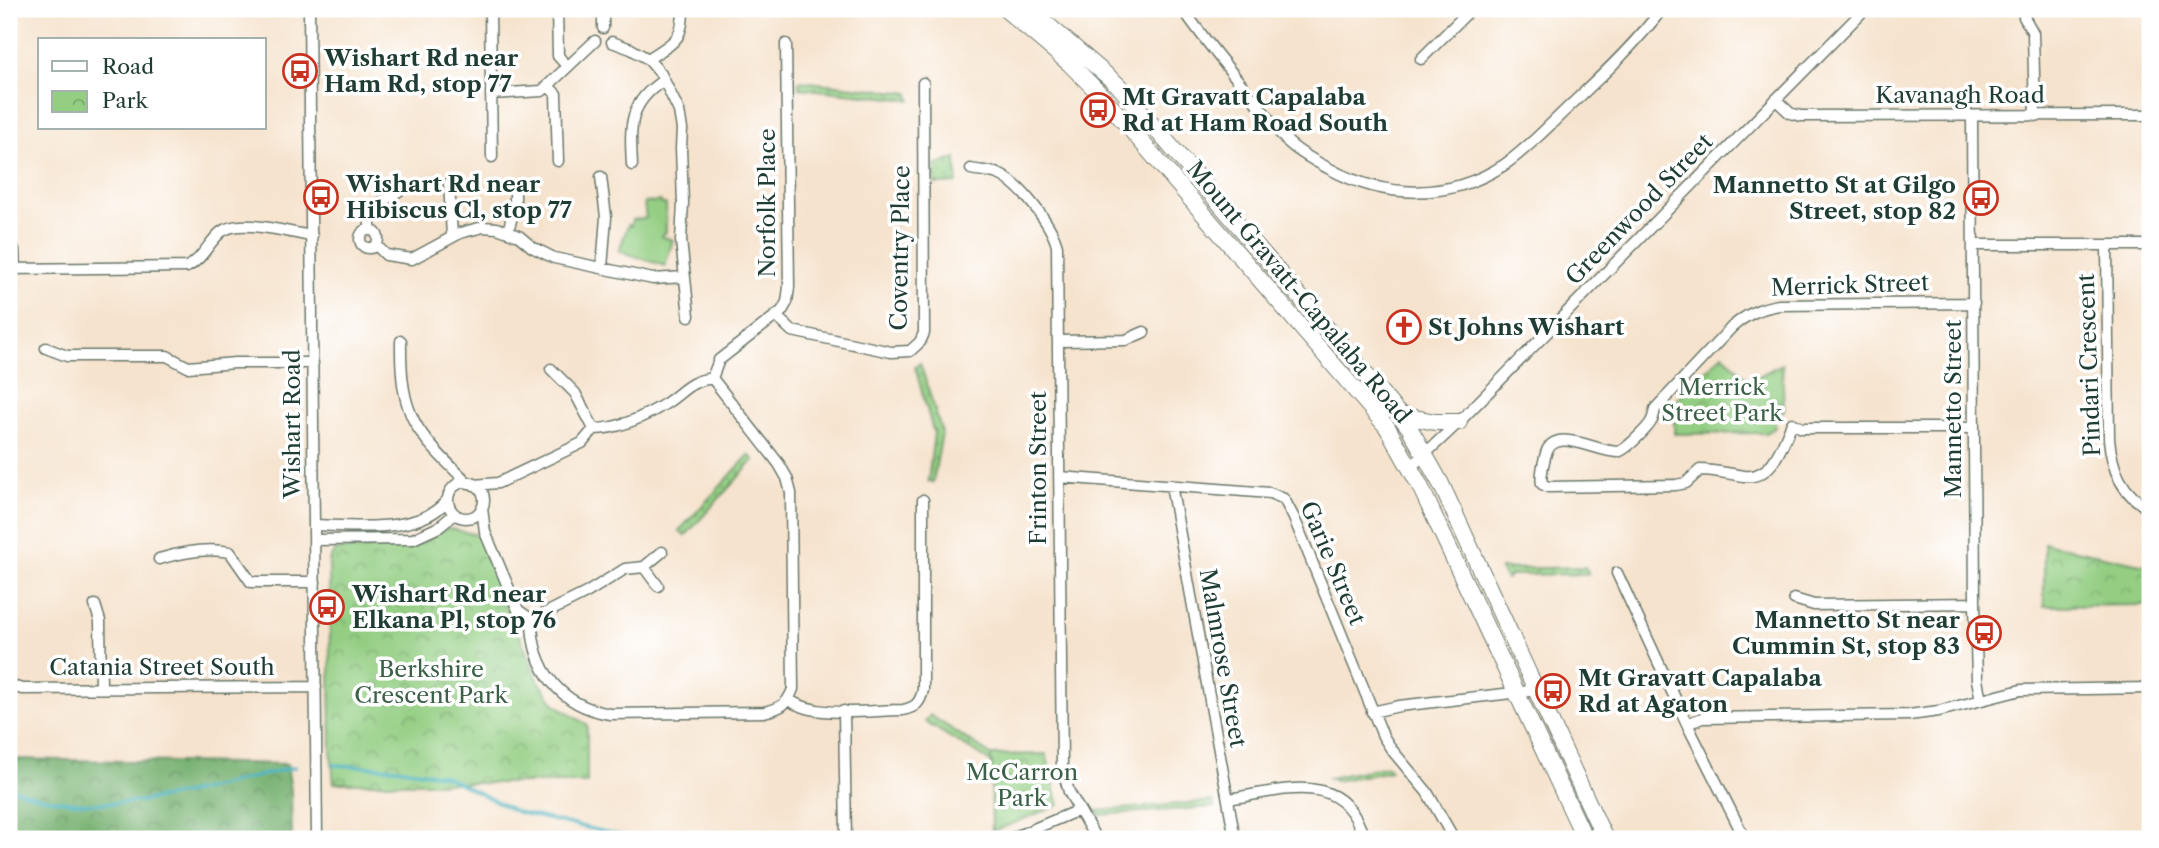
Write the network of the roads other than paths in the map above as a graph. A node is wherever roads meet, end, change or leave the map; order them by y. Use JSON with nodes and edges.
{"nodes":[{"id":1,"x":310,"y":9,"type":"edge"},
{"id":2,"x":490,"y":9,"type":"edge"},
{"id":3,"x":558,"y":9,"type":"edge"},
{"id":4,"x":603,"y":9,"type":"edge"},
{"id":5,"x":683,"y":9,"type":"edge"},
{"id":6,"x":1005,"y":9,"type":"edge"},
{"id":7,"x":1029,"y":9,"type":"edge"},
{"id":8,"x":1183,"y":9,"type":"edge"},
{"id":9,"x":1471,"y":9,"type":"edge"},
{"id":10,"x":1662,"y":9,"type":"edge"},
{"id":11,"x":1865,"y":9,"type":"edge"},
{"id":12,"x":2024,"y":18,"type":"dead end"},
{"id":13,"x":603,"y":29,"type":"dead end"},
{"id":14,"x":595,"y":41,"type":"dead end"},
{"id":15,"x":612,"y":42,"type":"dead end"},
{"id":16,"x":786,"y":44,"type":"dead end"},
{"id":17,"x":648,"y":59,"type":"junction"},
{"id":18,"x":1421,"y":59,"type":"dead end"},
{"id":19,"x":567,"y":66,"type":"junction"},
{"id":20,"x":664,"y":80,"type":"junction"},
{"id":21,"x":923,"y":83,"type":"dead end"},
{"id":22,"x":548,"y":86,"type":"junction"},
{"id":23,"x":491,"y":94,"type":"junction"},
{"id":24,"x":1776,"y":100,"type":"junction"},
{"id":25,"x":2150,"y":115,"type":"edge"},
{"id":26,"x":2035,"y":116,"type":"junction"},
{"id":27,"x":1972,"y":117,"type":"junction"},
{"id":28,"x":492,"y":157,"type":"dead end"},
{"id":29,"x":558,"y":161,"type":"dead end"},
{"id":30,"x":632,"y":165,"type":"dead end"},
{"id":31,"x":971,"y":169,"type":"dead end"},
{"id":32,"x":601,"y":177,"type":"dead end"},
{"id":33,"x":449,"y":183,"type":"dead end"},
{"id":34,"x":406,"y":186,"type":"dead end"},
{"id":35,"x":515,"y":193,"type":"dead end"},
{"id":36,"x":508,"y":231,"type":"junction"},
{"id":37,"x":312,"y":236,"type":"junction"},
{"id":38,"x":452,"y":236,"type":"junction"},
{"id":39,"x":1974,"y":245,"type":"junction"},
{"id":40,"x":2150,"y":245,"type":"edge"},
{"id":41,"x":2107,"y":246,"type":"junction"},
{"id":42,"x":14,"y":249,"type":"dead end"},
{"id":43,"x":602,"y":268,"type":"junction"},
{"id":44,"x":12,"y":269,"type":"edge"},
{"id":45,"x":684,"y":277,"type":"junction"},
{"id":46,"x":1974,"y":303,"type":"junction"},
{"id":47,"x":689,"y":316,"type":"dead end"},
{"id":48,"x":776,"y":316,"type":"junction"},
{"id":49,"x":1143,"y":332,"type":"dead end"},
{"id":50,"x":401,"y":341,"type":"dead end"},
{"id":51,"x":1058,"y":341,"type":"junction"},
{"id":52,"x":46,"y":348,"type":"dead end"},
{"id":53,"x":313,"y":363,"type":"junction"},
{"id":54,"x":551,"y":369,"type":"dead end"},
{"id":55,"x":712,"y":379,"type":"junction"},
{"id":56,"x":1400,"y":415,"type":"junction"},
{"id":57,"x":1459,"y":422,"type":"junction"},
{"id":58,"x":1974,"y":428,"type":"junction"},
{"id":59,"x":594,"y":429,"type":"junction"},
{"id":60,"x":1426,"y":454,"type":"junction"},
{"id":61,"x":450,"y":466,"type":"junction"},
{"id":62,"x":1411,"y":467,"type":"junction"},
{"id":63,"x":1059,"y":477,"type":"junction"},
{"id":64,"x":498,"y":483,"type":"junction"},
{"id":65,"x":471,"y":484,"type":"junction"},
{"id":66,"x":1171,"y":485,"type":"junction"},
{"id":67,"x":450,"y":494,"type":"junction"},
{"id":68,"x":923,"y":500,"type":"dead end"},
{"id":69,"x":483,"y":504,"type":"junction"},
{"id":70,"x":2150,"y":509,"type":"edge"},
{"id":71,"x":454,"y":514,"type":"junction"},
{"id":72,"x":468,"y":518,"type":"junction"},
{"id":73,"x":314,"y":525,"type":"junction"},
{"id":74,"x":485,"y":532,"type":"junction"},
{"id":75,"x":314,"y":540,"type":"junction"},
{"id":76,"x":662,"y":552,"type":"dead end"},
{"id":77,"x":159,"y":559,"type":"dead end"},
{"id":78,"x":644,"y":567,"type":"junction"},
{"id":79,"x":1617,"y":573,"type":"dead end"},
{"id":80,"x":315,"y":582,"type":"junction"},
{"id":81,"x":657,"y":586,"type":"dead end"},
{"id":82,"x":1794,"y":599,"type":"dead end"},
{"id":83,"x":1975,"y":603,"type":"junction"},
{"id":84,"x":96,"y":605,"type":"dead end"},
{"id":85,"x":532,"y":620,"type":"junction"},
{"id":86,"x":9,"y":685,"type":"edge"},
{"id":87,"x":316,"y":687,"type":"junction"},
{"id":88,"x":101,"y":688,"type":"junction"},
{"id":89,"x":2150,"y":688,"type":"edge"},
{"id":90,"x":1538,"y":690,"type":"junction"},
{"id":91,"x":1516,"y":693,"type":"junction"},
{"id":92,"x":789,"y":700,"type":"junction"},
{"id":93,"x":1980,"y":700,"type":"junction"},
{"id":94,"x":844,"y":711,"type":"junction"},
{"id":95,"x":1372,"y":712,"type":"junction"},
{"id":96,"x":1686,"y":724,"type":"junction"},
{"id":97,"x":1228,"y":799,"type":"junction"},
{"id":98,"x":1079,"y":810,"type":"junction"},
{"id":99,"x":317,"y":839,"type":"edge"},
{"id":100,"x":846,"y":839,"type":"edge"},
{"id":101,"x":1010,"y":839,"type":"edge"},
{"id":102,"x":1096,"y":839,"type":"edge"},
{"id":103,"x":1235,"y":839,"type":"edge"},
{"id":104,"x":1364,"y":839,"type":"edge"},
{"id":105,"x":1454,"y":839,"type":"edge"},
{"id":106,"x":1585,"y":839,"type":"edge"},
{"id":107,"x":1605,"y":839,"type":"edge"},
{"id":108,"x":1745,"y":839,"type":"edge"}],
"edges":[{"from":1,"to":37,"type":"street","name":"Wishart Road"},
{"from":2,"to":23,"type":"street"},
{"from":3,"to":19,"type":"street"},
{"from":4,"to":13,"type":"street"},
{"from":5,"to":17,"type":"street"},
{"from":6,"to":62,"type":"highway","name":"Mount Gravatt-Capalaba Road"},
{"from":7,"to":56,"type":"highway","name":"Mount Gravatt-Capalaba Road"},
{"from":8,"to":10,"type":"street"},
{"from":9,"to":18,"type":"street"},
{"from":11,"to":24,"type":"street","name":"Greenwood Street"},
{"from":12,"to":26,"type":"street"},
{"from":14,"to":19,"type":"street"},
{"from":15,"to":17,"type":"street"},
{"from":16,"to":48,"type":"street","name":"Norfolk Place"},
{"from":17,"to":20,"type":"street"},
{"from":19,"to":22,"type":"street"},
{"from":20,"to":30,"type":"street"},
{"from":20,"to":45,"type":"street"},
{"from":21,"to":48,"type":"street","name":"Coventry Place"},
{"from":22,"to":23,"type":"street"},
{"from":22,"to":29,"type":"street"},
{"from":23,"to":28,"type":"street"},
{"from":24,"to":27,"type":"street","name":"Kavanagh Road"},
{"from":24,"to":57,"type":"street","name":"Greenwood Street"},
{"from":25,"to":26,"type":"street","name":"Kavanagh Road"},
{"from":26,"to":27,"type":"street","name":"Kavanagh Road"},
{"from":27,"to":39,"type":"street","name":"Mannetto Street"},
{"from":31,"to":51,"type":"street","name":"Frinton Street"},
{"from":32,"to":43,"type":"street"},
{"from":33,"to":38,"type":"street"},
{"from":34,"to":38,"type":"street"},
{"from":35,"to":36,"type":"street"},
{"from":36,"to":38,"type":"street"},
{"from":36,"to":43,"type":"street"},
{"from":37,"to":44,"type":"street"},
{"from":37,"to":53,"type":"street","name":"Wishart Road"},
{"from":39,"to":41,"type":"street"},
{"from":39,"to":46,"type":"street","name":"Mannetto Street"},
{"from":40,"to":41,"type":"street"},
{"from":41,"to":70,"type":"street","name":"Pindari Crescent"},
{"from":42,"to":44,"type":"street"},
{"from":43,"to":45,"type":"street"},
{"from":45,"to":47,"type":"street"},
{"from":46,"to":58,"type":"street","name":"Mannetto Street"},
{"from":46,"to":58,"type":"street","name":"Merrick Street"},
{"from":48,"to":55,"type":"street","name":"Norfolk Place"},
{"from":49,"to":51,"type":"street"},
{"from":50,"to":61,"type":"street"},
{"from":51,"to":63,"type":"street","name":"Frinton Street"},
{"from":52,"to":53,"type":"street"},
{"from":53,"to":73,"type":"street","name":"Wishart Road"},
{"from":54,"to":59,"type":"street"},
{"from":55,"to":59,"type":"street"},
{"from":55,"to":92,"type":"street"},
{"from":56,"to":57,"type":"highway"},
{"from":56,"to":60,"type":"highway","name":"Mount Gravatt-Capalaba Road"},
{"from":57,"to":60,"type":"street","name":"Greenwood Street"},
{"from":58,"to":83,"type":"street","name":"Mannetto Street"},
{"from":59,"to":64,"type":"street"},
{"from":60,"to":62,"type":"street","name":"Greenwood Street"},
{"from":60,"to":90,"type":"highway","name":"Mount Gravatt-Capalaba Road"},
{"from":61,"to":65,"type":"street"},
{"from":61,"to":67,"type":"street"},
{"from":62,"to":91,"type":"highway","name":"Mount Gravatt-Capalaba Road"},
{"from":63,"to":66,"type":"street","name":"Garie Street"},
{"from":63,"to":98,"type":"street","name":"Frinton Street"},
{"from":64,"to":65,"type":"street"},
{"from":64,"to":69,"type":"street"},
{"from":65,"to":67,"type":"street"},
{"from":65,"to":69,"type":"street"},
{"from":66,"to":95,"type":"street","name":"Garie Street"},
{"from":66,"to":97,"type":"street","name":"Malmrose Street"},
{"from":67,"to":71,"type":"street"},
{"from":67,"to":73,"type":"street"},
{"from":68,"to":94,"type":"street"},
{"from":69,"to":72,"type":"street"},
{"from":69,"to":74,"type":"street"},
{"from":71,"to":72,"type":"street"},
{"from":71,"to":75,"type":"street"},
{"from":72,"to":74,"type":"street"},
{"from":73,"to":75,"type":"street","name":"Wishart Road"},
{"from":74,"to":85,"type":"street"},
{"from":75,"to":80,"type":"street","name":"Wishart Road"},
{"from":76,"to":78,"type":"street"},
{"from":77,"to":80,"type":"street"},
{"from":78,"to":81,"type":"street"},
{"from":78,"to":85,"type":"street"},
{"from":79,"to":96,"type":"street"},
{"from":80,"to":87,"type":"street","name":"Wishart Road"},
{"from":82,"to":83,"type":"street"},
{"from":83,"to":93,"type":"street","name":"Mannetto Street"},
{"from":84,"to":88,"type":"street"},
{"from":85,"to":92,"type":"street"},
{"from":86,"to":88,"type":"street","name":"Catania Street South"},
{"from":87,"to":88,"type":"street","name":"Catania Street South"},
{"from":87,"to":99,"type":"street","name":"Wishart Road"},
{"from":89,"to":93,"type":"street"},
{"from":90,"to":91,"type":"street"},
{"from":90,"to":107,"type":"highway","name":"Mount Gravatt-Capalaba Road"},
{"from":91,"to":95,"type":"street"},
{"from":91,"to":106,"type":"highway","name":"Mount Gravatt-Capalaba Road"},
{"from":92,"to":94,"type":"street"},
{"from":93,"to":96,"type":"street"},
{"from":94,"to":100,"type":"street"},
{"from":95,"to":105,"type":"street","name":"Garie Street"},
{"from":96,"to":108,"type":"street"},
{"from":97,"to":103,"type":"street","name":"Malmrose Street"},
{"from":97,"to":104,"type":"street"},
{"from":98,"to":101,"type":"street"},
{"from":98,"to":102,"type":"street","name":"Frinton Street"}]}
